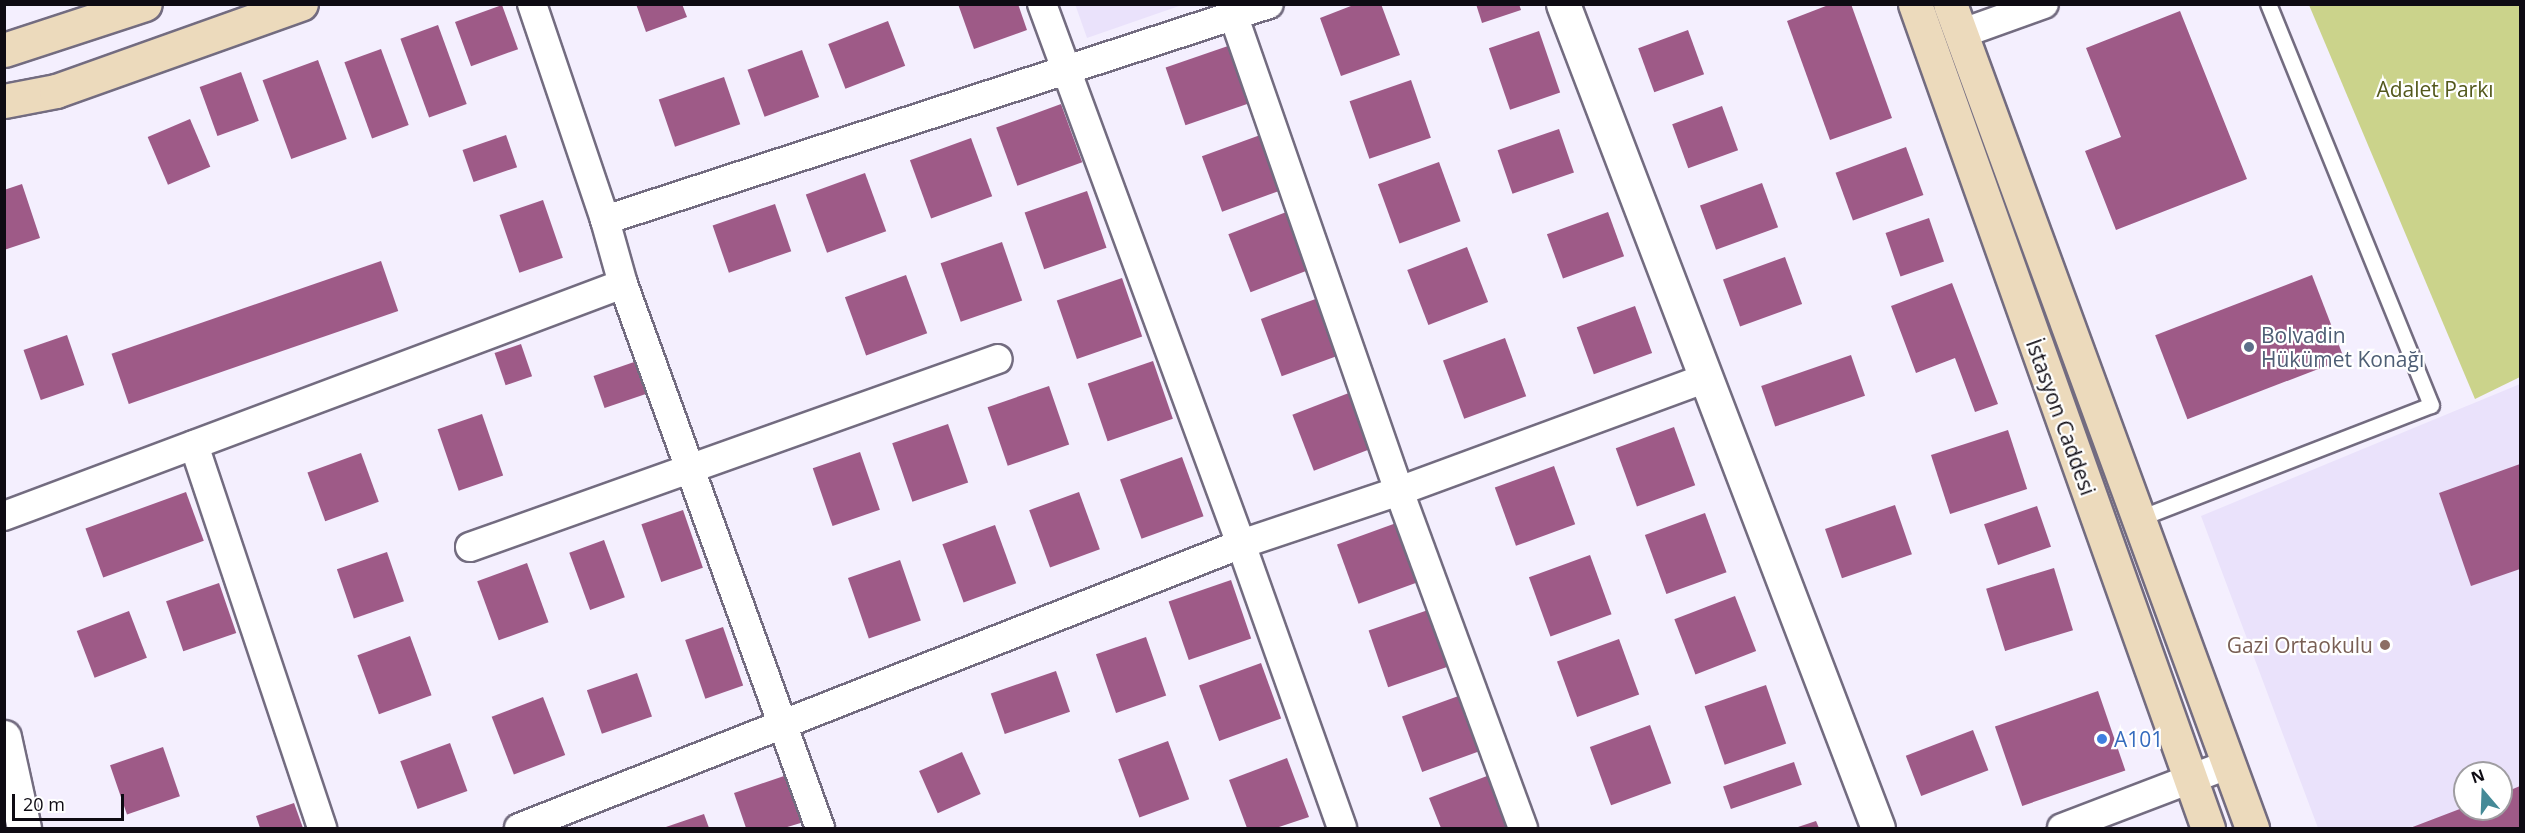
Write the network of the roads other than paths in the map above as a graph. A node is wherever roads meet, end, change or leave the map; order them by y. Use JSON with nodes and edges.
{"nodes":[{"id":1,"x":145,"y":4,"type":"edge"},
{"id":2,"x":301,"y":4,"type":"edge"},
{"id":3,"x":532,"y":4,"type":"edge"},
{"id":4,"x":1042,"y":4,"type":"edge"},
{"id":5,"x":1269,"y":4,"type":"edge"},
{"id":6,"x":1563,"y":4,"type":"edge"},
{"id":7,"x":1915,"y":4,"type":"edge"},
{"id":8,"x":2044,"y":4,"type":"edge"},
{"id":9,"x":2268,"y":4,"type":"edge"},
{"id":10,"x":1234,"y":17,"type":"junction"},
{"id":11,"x":1955,"y":19,"type":"edge"},
{"id":12,"x":4,"y":50,"type":"edge"},
{"id":13,"x":1064,"y":69,"type":"junction"},
{"id":14,"x":4,"y":101,"type":"edge"},
{"id":15,"x":605,"y":219,"type":"junction"},
{"id":16,"x":623,"y":284,"type":"junction"},
{"id":17,"x":998,"y":359,"type":"dead end"},
{"id":18,"x":1706,"y":378,"type":"junction"},
{"id":19,"x":194,"y":445,"type":"junction"},
{"id":20,"x":689,"y":467,"type":"junction"},
{"id":21,"x":1400,"y":491,"type":"junction"},
{"id":22,"x":4,"y":516,"type":"edge"},
{"id":23,"x":2137,"y":519,"type":"junction"},
{"id":24,"x":1242,"y":544,"type":"junction"},
{"id":25,"x":470,"y":547,"type":"dead end"},
{"id":26,"x":783,"y":724,"type":"junction"},
{"id":27,"x":4,"y":737,"type":"edge"},
{"id":28,"x":2227,"y":765,"type":"junction"},
{"id":29,"x":2190,"y":779,"type":"junction"},
{"id":30,"x":24,"y":828,"type":"edge"},
{"id":31,"x":322,"y":828,"type":"edge"},
{"id":32,"x":519,"y":828,"type":"edge"},
{"id":33,"x":820,"y":828,"type":"edge"},
{"id":34,"x":1342,"y":828,"type":"edge"},
{"id":35,"x":1523,"y":828,"type":"edge"},
{"id":36,"x":1878,"y":828,"type":"edge"},
{"id":37,"x":2062,"y":828,"type":"edge"},
{"id":38,"x":2208,"y":828,"type":"edge"},
{"id":39,"x":2252,"y":828,"type":"edge"}],
"edges":[{"from":1,"to":12,"type":"main road"},
{"from":2,"to":14,"type":"main road"},
{"from":3,"to":15,"type":"street"},
{"from":4,"to":13,"type":"street"},
{"from":5,"to":10,"type":"street"},
{"from":6,"to":18,"type":"street"},
{"from":7,"to":29,"type":"main road","name":"İstasyon Caddesi"},
{"from":8,"to":11,"type":"street"},
{"from":9,"to":23,"type":"lane"},
{"from":10,"to":13,"type":"street"},
{"from":10,"to":21,"type":"street"},
{"from":11,"to":23,"type":"main road"},
{"from":13,"to":15,"type":"street"},
{"from":13,"to":24,"type":"street"},
{"from":15,"to":16,"type":"street"},
{"from":16,"to":19,"type":"street"},
{"from":16,"to":20,"type":"street"},
{"from":17,"to":20,"type":"street"},
{"from":18,"to":21,"type":"street"},
{"from":18,"to":36,"type":"street"},
{"from":19,"to":22,"type":"street"},
{"from":19,"to":31,"type":"street"},
{"from":20,"to":25,"type":"street"},
{"from":20,"to":26,"type":"street"},
{"from":21,"to":24,"type":"street"},
{"from":21,"to":35,"type":"street"},
{"from":23,"to":28,"type":"main road"},
{"from":24,"to":26,"type":"street"},
{"from":24,"to":34,"type":"street"},
{"from":26,"to":32,"type":"street"},
{"from":26,"to":33,"type":"street"},
{"from":27,"to":30,"type":"street"},
{"from":28,"to":29,"type":"street"},
{"from":28,"to":39,"type":"main road"},
{"from":29,"to":37,"type":"street"},
{"from":29,"to":38,"type":"main road","name":"İstasyon Caddesi"}]}
